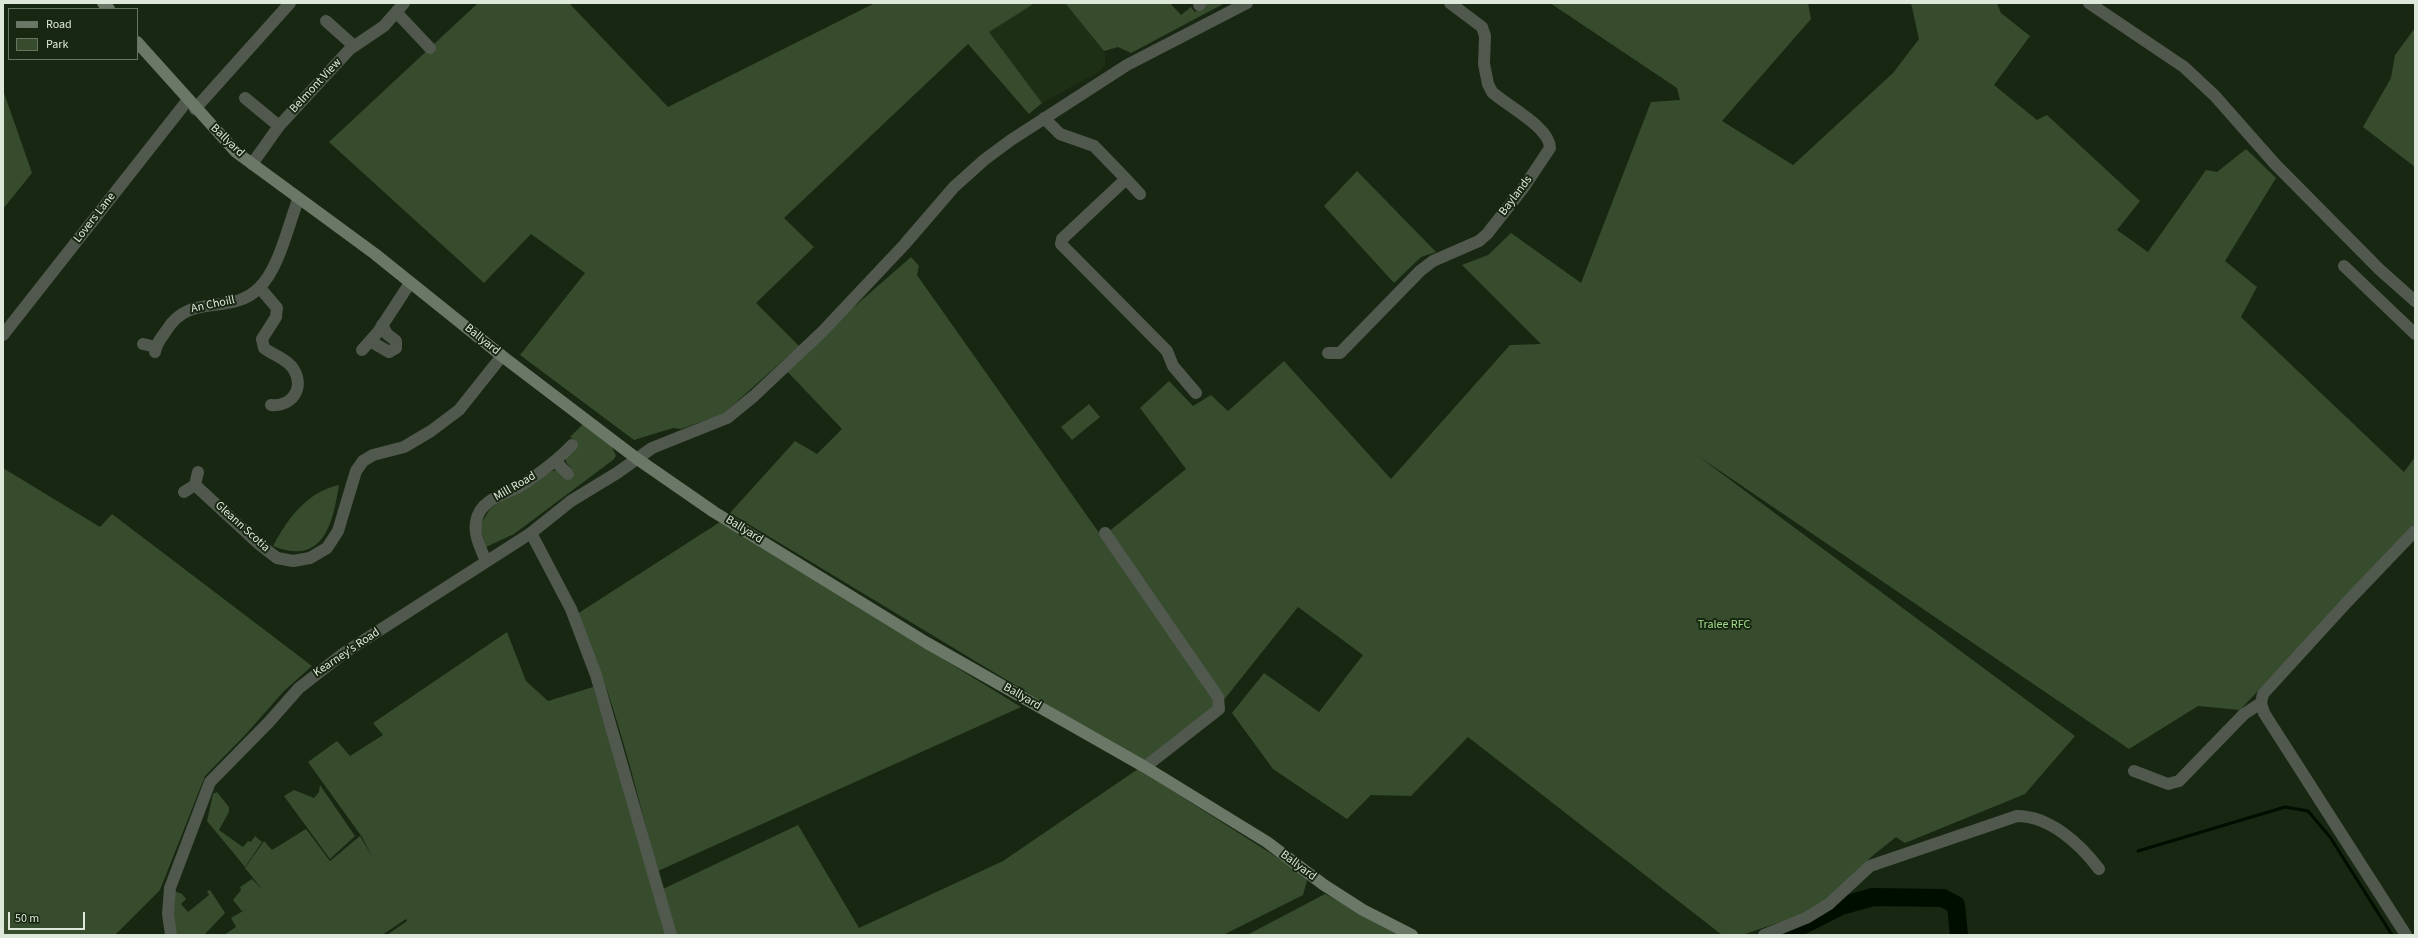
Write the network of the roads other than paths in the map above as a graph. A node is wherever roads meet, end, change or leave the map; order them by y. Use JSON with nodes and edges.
{"nodes":[{"id":1,"x":290,"y":3,"type":"edge"},
{"id":2,"x":1247,"y":3,"type":"edge"},
{"id":3,"x":1450,"y":3,"type":"edge"},
{"id":4,"x":2089,"y":3,"type":"edge"},
{"id":5,"x":400,"y":7,"type":"edge"},
{"id":6,"x":326,"y":21,"type":"dead end"},
{"id":7,"x":138,"y":43,"type":"edge"},
{"id":8,"x":354,"y":46,"type":"junction"},
{"id":9,"x":430,"y":48,"type":"dead end"},
{"id":10,"x":245,"y":98,"type":"dead end"},
{"id":11,"x":191,"y":105,"type":"junction"},
{"id":12,"x":1044,"y":118,"type":"junction"},
{"id":13,"x":279,"y":126,"type":"junction"},
{"id":14,"x":252,"y":164,"type":"junction"},
{"id":15,"x":1126,"y":179,"type":"junction"},
{"id":16,"x":1140,"y":194,"type":"dead end"},
{"id":17,"x":298,"y":200,"type":"junction"},
{"id":18,"x":2344,"y":266,"type":"dead end"},
{"id":19,"x":410,"y":283,"type":"junction"},
{"id":20,"x":260,"y":288,"type":"junction"},
{"id":21,"x":2415,"y":301,"type":"edge"},
{"id":22,"x":382,"y":325,"type":"junction"},
{"id":23,"x":2414,"y":332,"type":"edge"},
{"id":24,"x":3,"y":335,"type":"edge"},
{"id":25,"x":370,"y":341,"type":"junction"},
{"id":26,"x":144,"y":344,"type":"dead end"},
{"id":27,"x":362,"y":350,"type":"dead end"},
{"id":28,"x":1328,"y":353,"type":"dead end"},
{"id":29,"x":502,"y":356,"type":"junction"},
{"id":30,"x":1196,"y":393,"type":"dead end"},
{"id":31,"x":271,"y":405,"type":"dead end"},
{"id":32,"x":572,"y":445,"type":"dead end"},
{"id":33,"x":636,"y":458,"type":"junction"},
{"id":34,"x":556,"y":462,"type":"junction"},
{"id":35,"x":198,"y":472,"type":"dead end"},
{"id":36,"x":568,"y":474,"type":"dead end"},
{"id":37,"x":195,"y":485,"type":"junction"},
{"id":38,"x":184,"y":492,"type":"dead end"},
{"id":39,"x":2415,"y":531,"type":"edge"},
{"id":40,"x":1105,"y":532,"type":"dead end"},
{"id":41,"x":531,"y":533,"type":"junction"},
{"id":42,"x":486,"y":561,"type":"junction"},
{"id":43,"x":2261,"y":703,"type":"junction"},
{"id":44,"x":1145,"y":767,"type":"junction"},
{"id":45,"x":2134,"y":771,"type":"dead end"},
{"id":46,"x":2099,"y":869,"type":"dead end"},
{"id":47,"x":171,"y":935,"type":"edge"},
{"id":48,"x":671,"y":935,"type":"edge"},
{"id":49,"x":1412,"y":935,"type":"edge"},
{"id":50,"x":1764,"y":935,"type":"edge"},
{"id":51,"x":2406,"y":935,"type":"edge"}],
"edges":[{"from":1,"to":11,"type":"street","name":"Lovers Lane"},
{"from":2,"to":12,"type":"street","name":"Kearney's Road"},
{"from":3,"to":28,"type":"street","name":"Baylands"},
{"from":4,"to":21,"type":"street"},
{"from":5,"to":8,"type":"street","name":"Belmont View"},
{"from":5,"to":9,"type":"street","name":"Belmont View"},
{"from":6,"to":8,"type":"street"},
{"from":7,"to":11,"type":"street","name":"Ballyard"},
{"from":8,"to":13,"type":"street","name":"Belmont View"},
{"from":10,"to":13,"type":"street"},
{"from":11,"to":14,"type":"street","name":"Ballyard"},
{"from":11,"to":24,"type":"street","name":"Lovers Lane"},
{"from":12,"to":15,"type":"street"},
{"from":12,"to":33,"type":"street","name":"Kearney's Road"},
{"from":13,"to":14,"type":"street","name":"Belmont View"},
{"from":14,"to":17,"type":"street","name":"Ballyard"},
{"from":15,"to":16,"type":"street"},
{"from":15,"to":30,"type":"street"},
{"from":17,"to":19,"type":"street","name":"Ballyard"},
{"from":17,"to":20,"type":"street","name":"An Choill"},
{"from":18,"to":23,"type":"street"},
{"from":19,"to":22,"type":"street"},
{"from":19,"to":29,"type":"street","name":"Ballyard"},
{"from":20,"to":26,"type":"street","name":"An Choill"},
{"from":20,"to":31,"type":"street"},
{"from":22,"to":25,"type":"street"},
{"from":22,"to":25,"type":"street"},
{"from":25,"to":27,"type":"street"},
{"from":29,"to":33,"type":"street","name":"Ballyard"},
{"from":29,"to":37,"type":"street","name":"Gleann Scotia"},
{"from":32,"to":34,"type":"street","name":"Mill Road"},
{"from":33,"to":41,"type":"street","name":"Kearney's Road"},
{"from":33,"to":44,"type":"street","name":"Ballyard"},
{"from":34,"to":36,"type":"street"},
{"from":34,"to":42,"type":"street","name":"Mill Road"},
{"from":35,"to":37,"type":"street"},
{"from":37,"to":38,"type":"street"},
{"from":39,"to":43,"type":"street"},
{"from":40,"to":44,"type":"street"},
{"from":41,"to":42,"type":"street","name":"Kearney's Road"},
{"from":41,"to":48,"type":"street"},
{"from":42,"to":47,"type":"street","name":"Kearney's Road"},
{"from":43,"to":45,"type":"street"},
{"from":43,"to":51,"type":"street"},
{"from":44,"to":49,"type":"street","name":"Ballyard"},
{"from":46,"to":50,"type":"street"}]}
